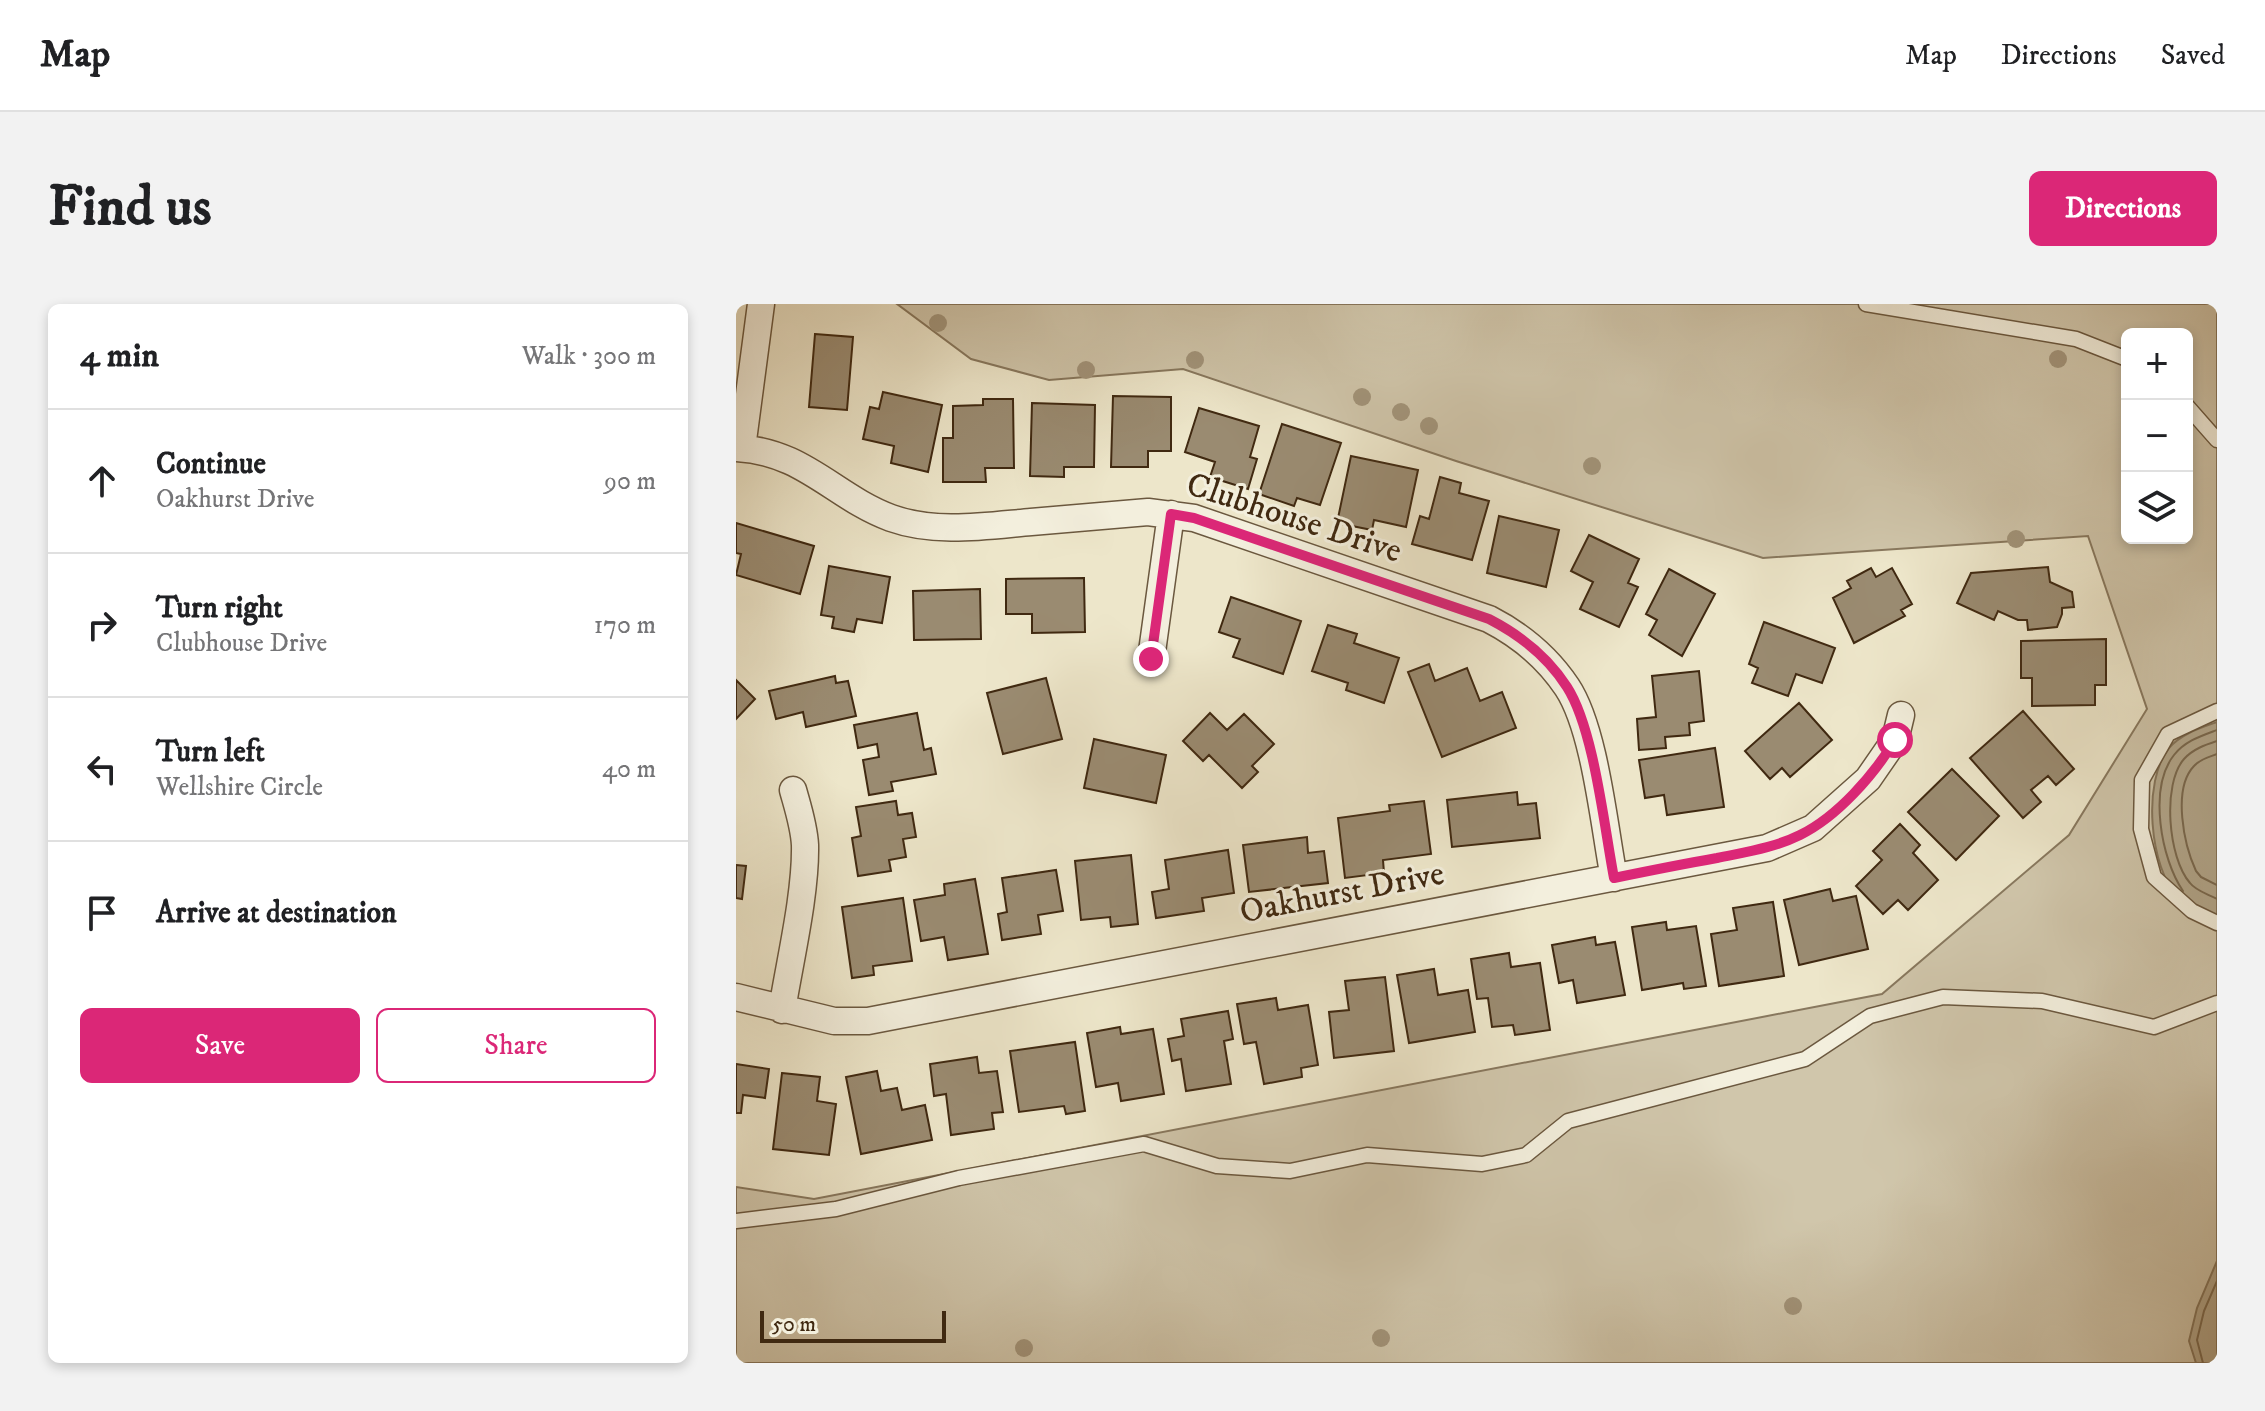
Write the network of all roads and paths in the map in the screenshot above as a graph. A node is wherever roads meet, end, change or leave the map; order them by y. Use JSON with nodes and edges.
{"nodes":[{"id":1,"x":761,"y":304,"type":"edge"},
{"id":2,"x":1866,"y":304,"type":"edge"},
{"id":3,"x":2121,"y":357,"type":"edge"},
{"id":4,"x":2193,"y":413,"type":"edge"},
{"id":5,"x":2217,"y":440,"type":"edge"},
{"id":6,"x":739,"y":448,"type":"edge"},
{"id":7,"x":1171,"y":514,"type":"junction"},
{"id":8,"x":1151,"y":659,"type":"dead end"},
{"id":9,"x":2217,"y":711,"type":"edge"},
{"id":10,"x":1901,"y":715,"type":"dead end"},
{"id":11,"x":793,"y":790,"type":"dead end"},
{"id":12,"x":1614,"y":878,"type":"junction"},
{"id":13,"x":2217,"y":923,"type":"edge"},
{"id":14,"x":736,"y":997,"type":"edge"},
{"id":15,"x":2217,"y":1003,"type":"edge"},
{"id":16,"x":782,"y":1010,"type":"junction"},
{"id":17,"x":736,"y":1221,"type":"edge"}],
"edges":[{"from":1,"to":6,"type":"street","name":"Clubhouse Drive"},
{"from":2,"to":3,"type":"lane"},
{"from":4,"to":5,"type":"lane"},
{"from":6,"to":7,"type":"street","name":"Clubhouse Drive"},
{"from":7,"to":8,"type":"street"},
{"from":7,"to":12,"type":"street","name":"Clubhouse Drive"},
{"from":9,"to":13,"type":"lane"},
{"from":10,"to":12,"type":"street","name":"Oakhurst Drive"},
{"from":11,"to":16,"type":"street"},
{"from":12,"to":16,"type":"street","name":"Oakhurst Drive"},
{"from":14,"to":16,"type":"street","name":"Oakhurst Drive"},
{"from":15,"to":17,"type":"lane"}]}
